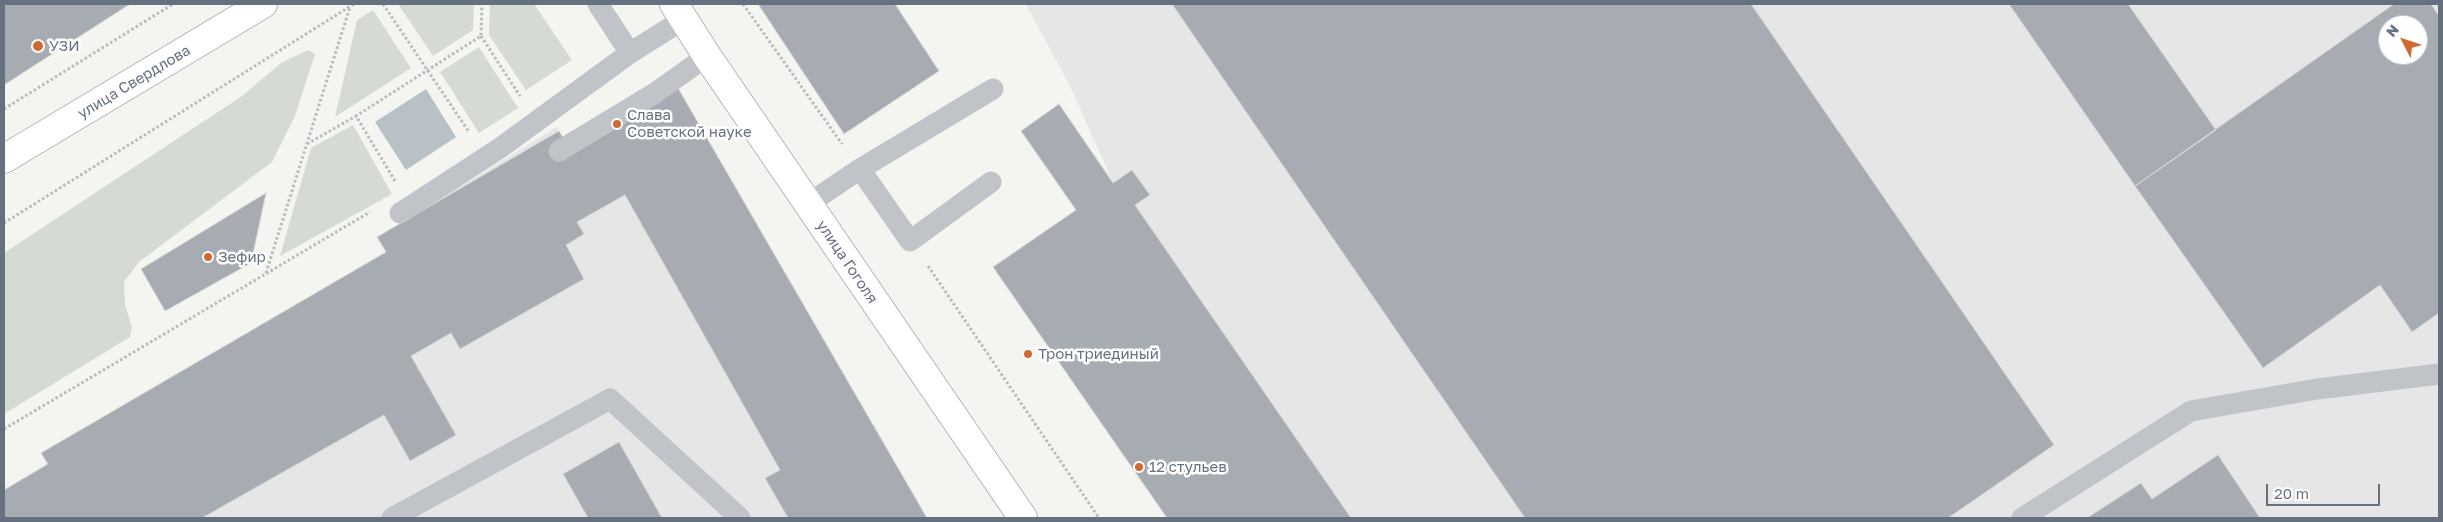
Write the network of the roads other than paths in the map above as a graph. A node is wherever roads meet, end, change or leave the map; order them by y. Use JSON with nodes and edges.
{"nodes":[{"id":1,"x":263,"y":4,"type":"edge"},
{"id":2,"x":598,"y":4,"type":"edge"},
{"id":3,"x":679,"y":11,"type":"edge"},
{"id":4,"x":630,"y":53,"type":"junction"},
{"id":5,"x":707,"y":56,"type":"junction"},
{"id":6,"x":994,"y":89,"type":"dead end"},
{"id":7,"x":559,"y":151,"type":"dead end"},
{"id":8,"x":4,"y":159,"type":"edge"},
{"id":9,"x":860,"y":170,"type":"junction"},
{"id":10,"x":991,"y":182,"type":"dead end"},
{"id":11,"x":808,"y":204,"type":"junction"},
{"id":12,"x":400,"y":213,"type":"dead end"},
{"id":13,"x":2439,"y":374,"type":"edge"},
{"id":14,"x":392,"y":518,"type":"edge"},
{"id":15,"x":740,"y":518,"type":"edge"},
{"id":16,"x":1023,"y":518,"type":"edge"},
{"id":17,"x":2022,"y":518,"type":"edge"}],
"edges":[{"from":1,"to":8,"type":"main road","name":"улица Свердлова"},
{"from":2,"to":4,"type":"lane"},
{"from":3,"to":4,"type":"lane"},
{"from":3,"to":5,"type":"main road","name":"улица Гоголя"},
{"from":4,"to":12,"type":"lane"},
{"from":5,"to":7,"type":"lane"},
{"from":5,"to":11,"type":"main road","name":"улица Гоголя"},
{"from":6,"to":9,"type":"lane"},
{"from":9,"to":10,"type":"lane"},
{"from":9,"to":11,"type":"lane"},
{"from":11,"to":16,"type":"main road","name":"улица Гоголя"},
{"from":13,"to":17,"type":"lane"},
{"from":14,"to":15,"type":"lane"}]}
